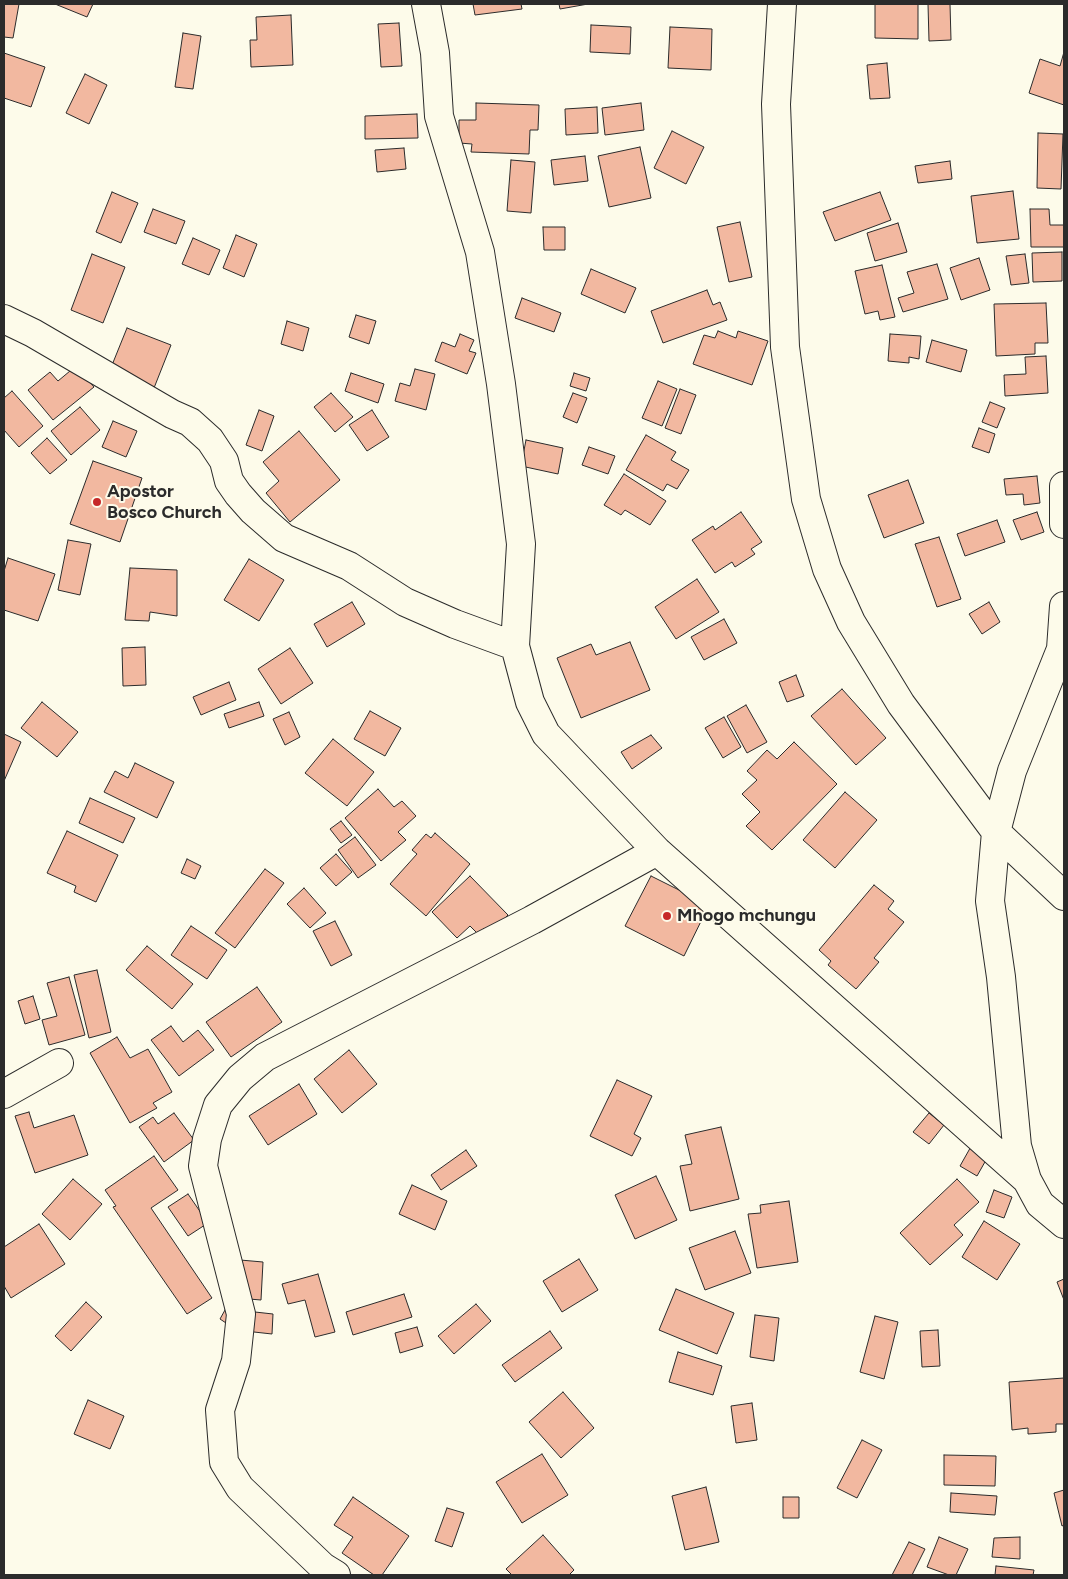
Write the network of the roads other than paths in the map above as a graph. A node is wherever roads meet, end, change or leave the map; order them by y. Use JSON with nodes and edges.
{"nodes":[{"id":1,"x":426,"y":4,"type":"edge"},
{"id":2,"x":782,"y":4,"type":"edge"},
{"id":3,"x":4,"y":319,"type":"edge"},
{"id":4,"x":1064,"y":486,"type":"edge"},
{"id":5,"x":1064,"y":524,"type":"edge"},
{"id":6,"x":1064,"y":606,"type":"edge"},
{"id":7,"x":515,"y":646,"type":"junction"},
{"id":8,"x":996,"y":832,"type":"junction"},
{"id":9,"x":657,"y":851,"type":"junction"},
{"id":10,"x":1064,"y":896,"type":"edge"},
{"id":11,"x":59,"y":1064,"type":"dead end"},
{"id":12,"x":4,"y":1094,"type":"edge"},
{"id":13,"x":1028,"y":1180,"type":"junction"},
{"id":14,"x":1064,"y":1224,"type":"edge"},
{"id":15,"x":322,"y":1572,"type":"edge"}],
"edges":[{"from":1,"to":7,"type":"street"},
{"from":2,"to":8,"type":"street"},
{"from":3,"to":7,"type":"street"},
{"from":4,"to":5,"type":"street"},
{"from":6,"to":8,"type":"street"},
{"from":7,"to":9,"type":"street"},
{"from":8,"to":10,"type":"street"},
{"from":8,"to":13,"type":"street"},
{"from":9,"to":13,"type":"street"},
{"from":9,"to":15,"type":"street"},
{"from":11,"to":12,"type":"street"},
{"from":13,"to":14,"type":"street"}]}
